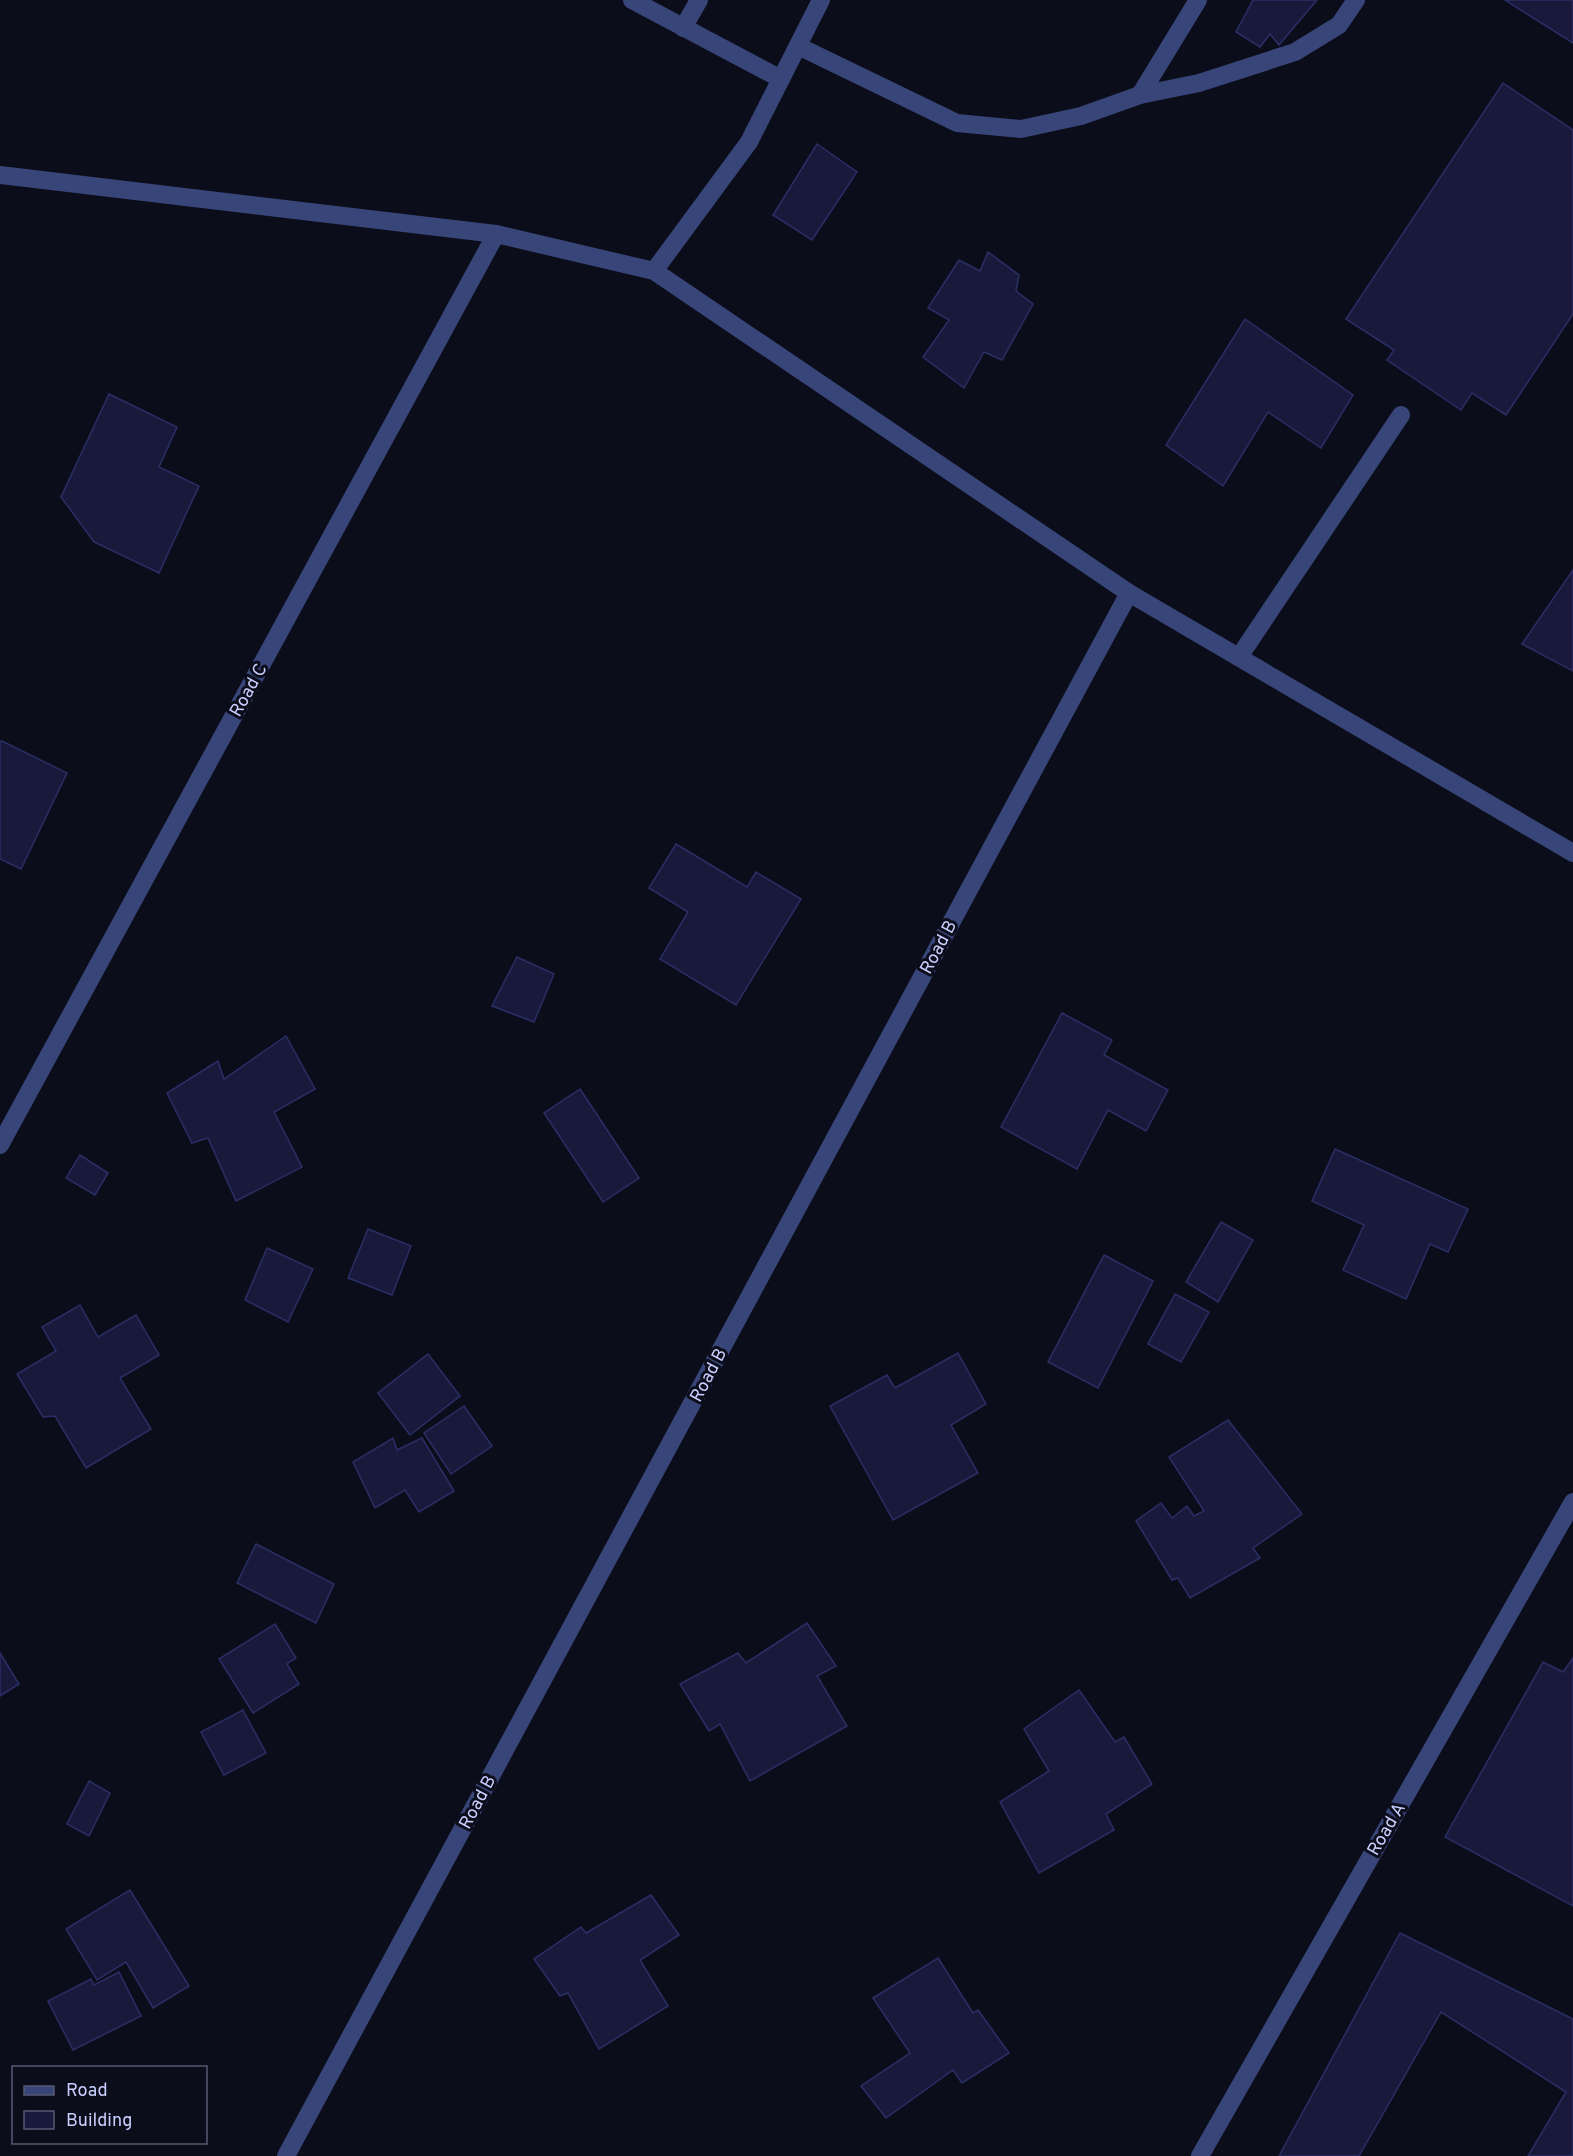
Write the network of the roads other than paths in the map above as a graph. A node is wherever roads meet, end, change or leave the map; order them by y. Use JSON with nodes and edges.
{"nodes":[{"id":1,"x":632,"y":0,"type":"edge"},
{"id":2,"x":699,"y":0,"type":"edge"},
{"id":3,"x":821,"y":0,"type":"edge"},
{"id":4,"x":1198,"y":0,"type":"edge"},
{"id":5,"x":1356,"y":0,"type":"edge"},
{"id":6,"x":683,"y":28,"type":"junction"},
{"id":7,"x":798,"y":46,"type":"junction"},
{"id":8,"x":781,"y":80,"type":"junction"},
{"id":9,"x":1140,"y":95,"type":"junction"},
{"id":10,"x":0,"y":176,"type":"edge"},
{"id":11,"x":496,"y":234,"type":"junction"},
{"id":12,"x":654,"y":271,"type":"junction"},
{"id":13,"x":1401,"y":415,"type":"dead end"},
{"id":14,"x":1129,"y":593,"type":"junction"},
{"id":15,"x":1239,"y":657,"type":"junction"},
{"id":16,"x":1573,"y":853,"type":"edge"},
{"id":17,"x":0,"y":1145,"type":"edge"},
{"id":18,"x":1573,"y":1502,"type":"edge"},
{"id":19,"x":286,"y":2156,"type":"edge"},
{"id":20,"x":1200,"y":2156,"type":"edge"}],
"edges":[{"from":1,"to":6,"type":"street"},
{"from":2,"to":6,"type":"street"},
{"from":3,"to":7,"type":"street"},
{"from":4,"to":9,"type":"street"},
{"from":5,"to":9,"type":"street"},
{"from":6,"to":8,"type":"street"},
{"from":7,"to":8,"type":"street"},
{"from":7,"to":9,"type":"street"},
{"from":8,"to":12,"type":"street"},
{"from":10,"to":11,"type":"street"},
{"from":11,"to":12,"type":"street"},
{"from":11,"to":17,"type":"street","name":"Road C"},
{"from":12,"to":14,"type":"street"},
{"from":13,"to":15,"type":"street"},
{"from":14,"to":15,"type":"street"},
{"from":14,"to":19,"type":"street","name":"Road B"},
{"from":15,"to":16,"type":"street"},
{"from":18,"to":20,"type":"street","name":"Road A"}]}
